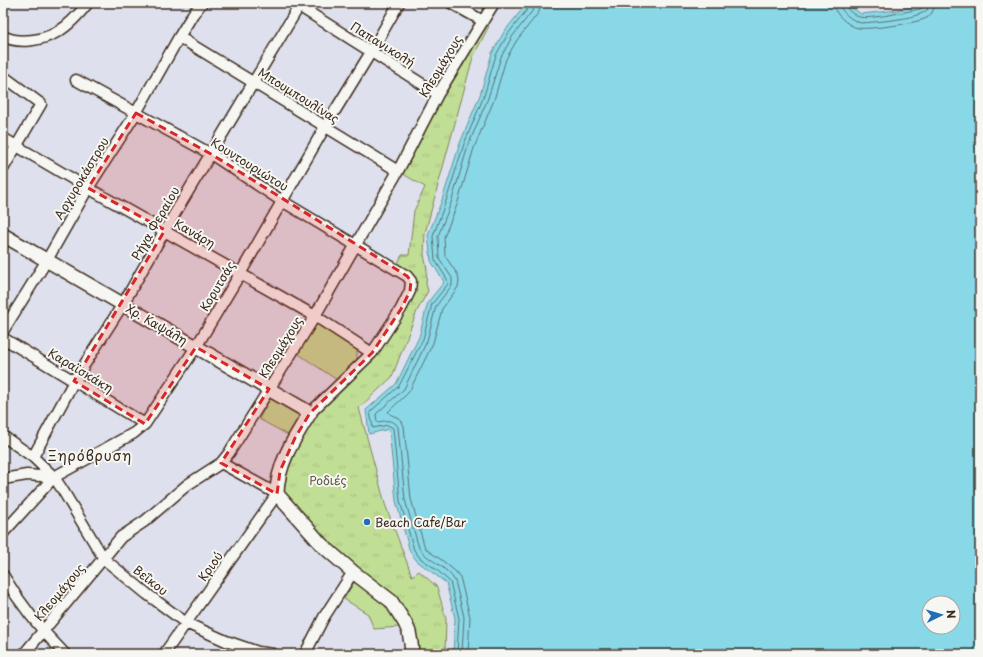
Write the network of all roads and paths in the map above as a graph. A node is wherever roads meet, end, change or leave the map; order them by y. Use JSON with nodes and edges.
{"nodes":[{"id":1,"x":88,"y":3,"type":"edge"},
{"id":2,"x":202,"y":3,"type":"edge"},
{"id":3,"x":399,"y":3,"type":"edge"},
{"id":4,"x":452,"y":3,"type":"edge"},
{"id":5,"x":494,"y":3,"type":"edge"},
{"id":6,"x":298,"y":4,"type":"edge"},
{"id":7,"x":483,"y":21,"type":"junction"},
{"id":8,"x":3,"y":36,"type":"edge"},
{"id":9,"x":182,"y":39,"type":"junction"},
{"id":10,"x":371,"y":52,"type":"junction"},
{"id":11,"x":3,"y":76,"type":"edge"},
{"id":12,"x":76,"y":80,"type":"dead end"},
{"id":13,"x":254,"y":82,"type":"junction"},
{"id":14,"x":438,"y":94,"type":"junction"},
{"id":15,"x":136,"y":113,"type":"junction"},
{"id":16,"x":325,"y":127,"type":"junction"},
{"id":17,"x":3,"y":138,"type":"edge"},
{"id":18,"x":16,"y":146,"type":"junction"},
{"id":19,"x":211,"y":154,"type":"junction"},
{"id":20,"x":3,"y":168,"type":"edge"},
{"id":21,"x":398,"y":171,"type":"junction"},
{"id":22,"x":88,"y":188,"type":"junction"},
{"id":23,"x":282,"y":201,"type":"junction"},
{"id":24,"x":165,"y":230,"type":"junction"},
{"id":25,"x":3,"y":235,"type":"edge"},
{"id":26,"x":355,"y":245,"type":"junction"},
{"id":27,"x":47,"y":260,"type":"junction"},
{"id":28,"x":240,"y":274,"type":"junction"},
{"id":29,"x":123,"y":304,"type":"junction"},
{"id":30,"x":315,"y":316,"type":"junction"},
{"id":31,"x":3,"y":330,"type":"edge"},
{"id":32,"x":3,"y":338,"type":"edge"},
{"id":33,"x":196,"y":347,"type":"junction"},
{"id":34,"x":372,"y":353,"type":"junction"},
{"id":35,"x":74,"y":381,"type":"junction"},
{"id":36,"x":269,"y":389,"type":"junction"},
{"id":37,"x":310,"y":413,"type":"junction"},
{"id":38,"x":145,"y":424,"type":"junction"},
{"id":39,"x":3,"y":436,"type":"edge"},
{"id":40,"x":33,"y":457,"type":"junction"},
{"id":41,"x":221,"y":463,"type":"junction"},
{"id":42,"x":54,"y":477,"type":"junction"},
{"id":43,"x":3,"y":479,"type":"edge"},
{"id":44,"x":277,"y":494,"type":"junction"},
{"id":45,"x":3,"y":533,"type":"edge"},
{"id":46,"x":104,"y":559,"type":"junction"},
{"id":47,"x":353,"y":572,"type":"junction"},
{"id":48,"x":3,"y":575,"type":"edge"},
{"id":49,"x":186,"y":623,"type":"junction"},
{"id":50,"x":43,"y":632,"type":"junction"},
{"id":51,"x":24,"y":654,"type":"edge"},
{"id":52,"x":65,"y":654,"type":"edge"},
{"id":53,"x":164,"y":654,"type":"edge"},
{"id":54,"x":273,"y":654,"type":"edge"},
{"id":55,"x":305,"y":654,"type":"edge"},
{"id":56,"x":412,"y":654,"type":"edge"}],
"edges":[{"from":1,"to":8,"type":"street"},
{"from":2,"to":9,"type":"street","name":"Αργυροκάστρου"},
{"from":3,"to":10,"type":"street","name":"Κορυτσάς"},
{"from":4,"to":7,"type":"street"},
{"from":5,"to":7,"type":"street","name":"Κλεομάχους"},
{"from":6,"to":10,"type":"street","name":"Παπανικολή"},
{"from":6,"to":13,"type":"street","name":"Ρήγα Φεραίου"},
{"from":7,"to":14,"type":"street","name":"Κλεομάχους"},
{"from":9,"to":13,"type":"street","name":"Μπουμπουλίνας"},
{"from":9,"to":15,"type":"street","name":"Αργυροκάστρου"},
{"from":10,"to":14,"type":"street","name":"Παπανικολή"},
{"from":10,"to":16,"type":"street","name":"Κορυτσάς"},
{"from":11,"to":18,"type":"street"},
{"from":12,"to":15,"type":"street","name":"Κουντουριώτου"},
{"from":13,"to":16,"type":"street","name":"Μπουμπουλίνας"},
{"from":13,"to":19,"type":"street","name":"Ρήγα Φεραίου"},
{"from":14,"to":21,"type":"street","name":"Κλεομάχους"},
{"from":15,"to":19,"type":"street","name":"Κουντουριώτου"},
{"from":15,"to":22,"type":"street","name":"Αργυροκάστρου"},
{"from":16,"to":21,"type":"street","name":"Μπουμπουλίνας"},
{"from":16,"to":23,"type":"street","name":"Κορυτσάς"},
{"from":17,"to":18,"type":"street","name":"Κανάρη"},
{"from":18,"to":20,"type":"street"},
{"from":18,"to":22,"type":"street","name":"Κανάρη"},
{"from":19,"to":23,"type":"street","name":"Κουντουριώτου"},
{"from":19,"to":24,"type":"street","name":"Ρήγα Φεραίου"},
{"from":21,"to":26,"type":"street","name":"Κλεομάχους"},
{"from":22,"to":24,"type":"street","name":"Κανάρη"},
{"from":22,"to":27,"type":"street","name":"Αργυροκάστρου"},
{"from":23,"to":26,"type":"street","name":"Κουντουριώτου"},
{"from":23,"to":28,"type":"street","name":"Κορυτσάς"},
{"from":24,"to":28,"type":"street","name":"Κανάρη"},
{"from":24,"to":29,"type":"street","name":"Ρήγα Φεραίου"},
{"from":25,"to":27,"type":"street","name":"Χρ. Καψάλη"},
{"from":26,"to":30,"type":"street","name":"Κλεομάχους"},
{"from":26,"to":34,"type":"street","name":"Κουντουριώτου"},
{"from":27,"to":29,"type":"street","name":"Χρ. Καψάλη"},
{"from":27,"to":31,"type":"street","name":"Αργυροκάστρου"},
{"from":28,"to":30,"type":"street","name":"Κανάρη"},
{"from":28,"to":33,"type":"street","name":"Κορυτσάς"},
{"from":29,"to":33,"type":"street","name":"Χρ. Καψάλη"},
{"from":29,"to":35,"type":"street","name":"Ρήγα Φεραίου"},
{"from":30,"to":34,"type":"street","name":"Κανάρη"},
{"from":30,"to":36,"type":"street","name":"Κλεομάχους"},
{"from":32,"to":35,"type":"street","name":"Καραϊσκάκη"},
{"from":33,"to":36,"type":"street","name":"Χρ. Καψάλη"},
{"from":33,"to":38,"type":"street","name":"Κορυτσάς"},
{"from":34,"to":37,"type":"street"},
{"from":35,"to":38,"type":"street","name":"Καραϊσκάκη"},
{"from":35,"to":40,"type":"street","name":"Ρήγα Φεραίου"},
{"from":36,"to":37,"type":"street","name":"Χρ. Καψάλη"},
{"from":36,"to":41,"type":"street","name":"Κλεομάχους"},
{"from":37,"to":44,"type":"street"},
{"from":38,"to":42,"type":"street","name":"Κορυτσάς"},
{"from":39,"to":40,"type":"street","name":"Βεΐκου"},
{"from":40,"to":42,"type":"street","name":"Βεΐκου"},
{"from":41,"to":44,"type":"street"},
{"from":41,"to":46,"type":"street","name":"Κλεομάχους"},
{"from":42,"to":43,"type":"street"},
{"from":42,"to":45,"type":"street","name":"Κορυτσάς"},
{"from":42,"to":46,"type":"street","name":"Βεΐκου"},
{"from":44,"to":47,"type":"street"},
{"from":44,"to":49,"type":"street","name":"Κριού"},
{"from":46,"to":49,"type":"street","name":"Βεΐκου"},
{"from":46,"to":50,"type":"street","name":"Κλεομάχους"},
{"from":47,"to":55,"type":"street"},
{"from":47,"to":56,"type":"street"},
{"from":48,"to":50,"type":"street"},
{"from":49,"to":53,"type":"street","name":"Κριού"},
{"from":49,"to":54,"type":"street","name":"Βεΐκου"},
{"from":50,"to":51,"type":"street","name":"Κλεομάχους"},
{"from":50,"to":52,"type":"street"}]}
